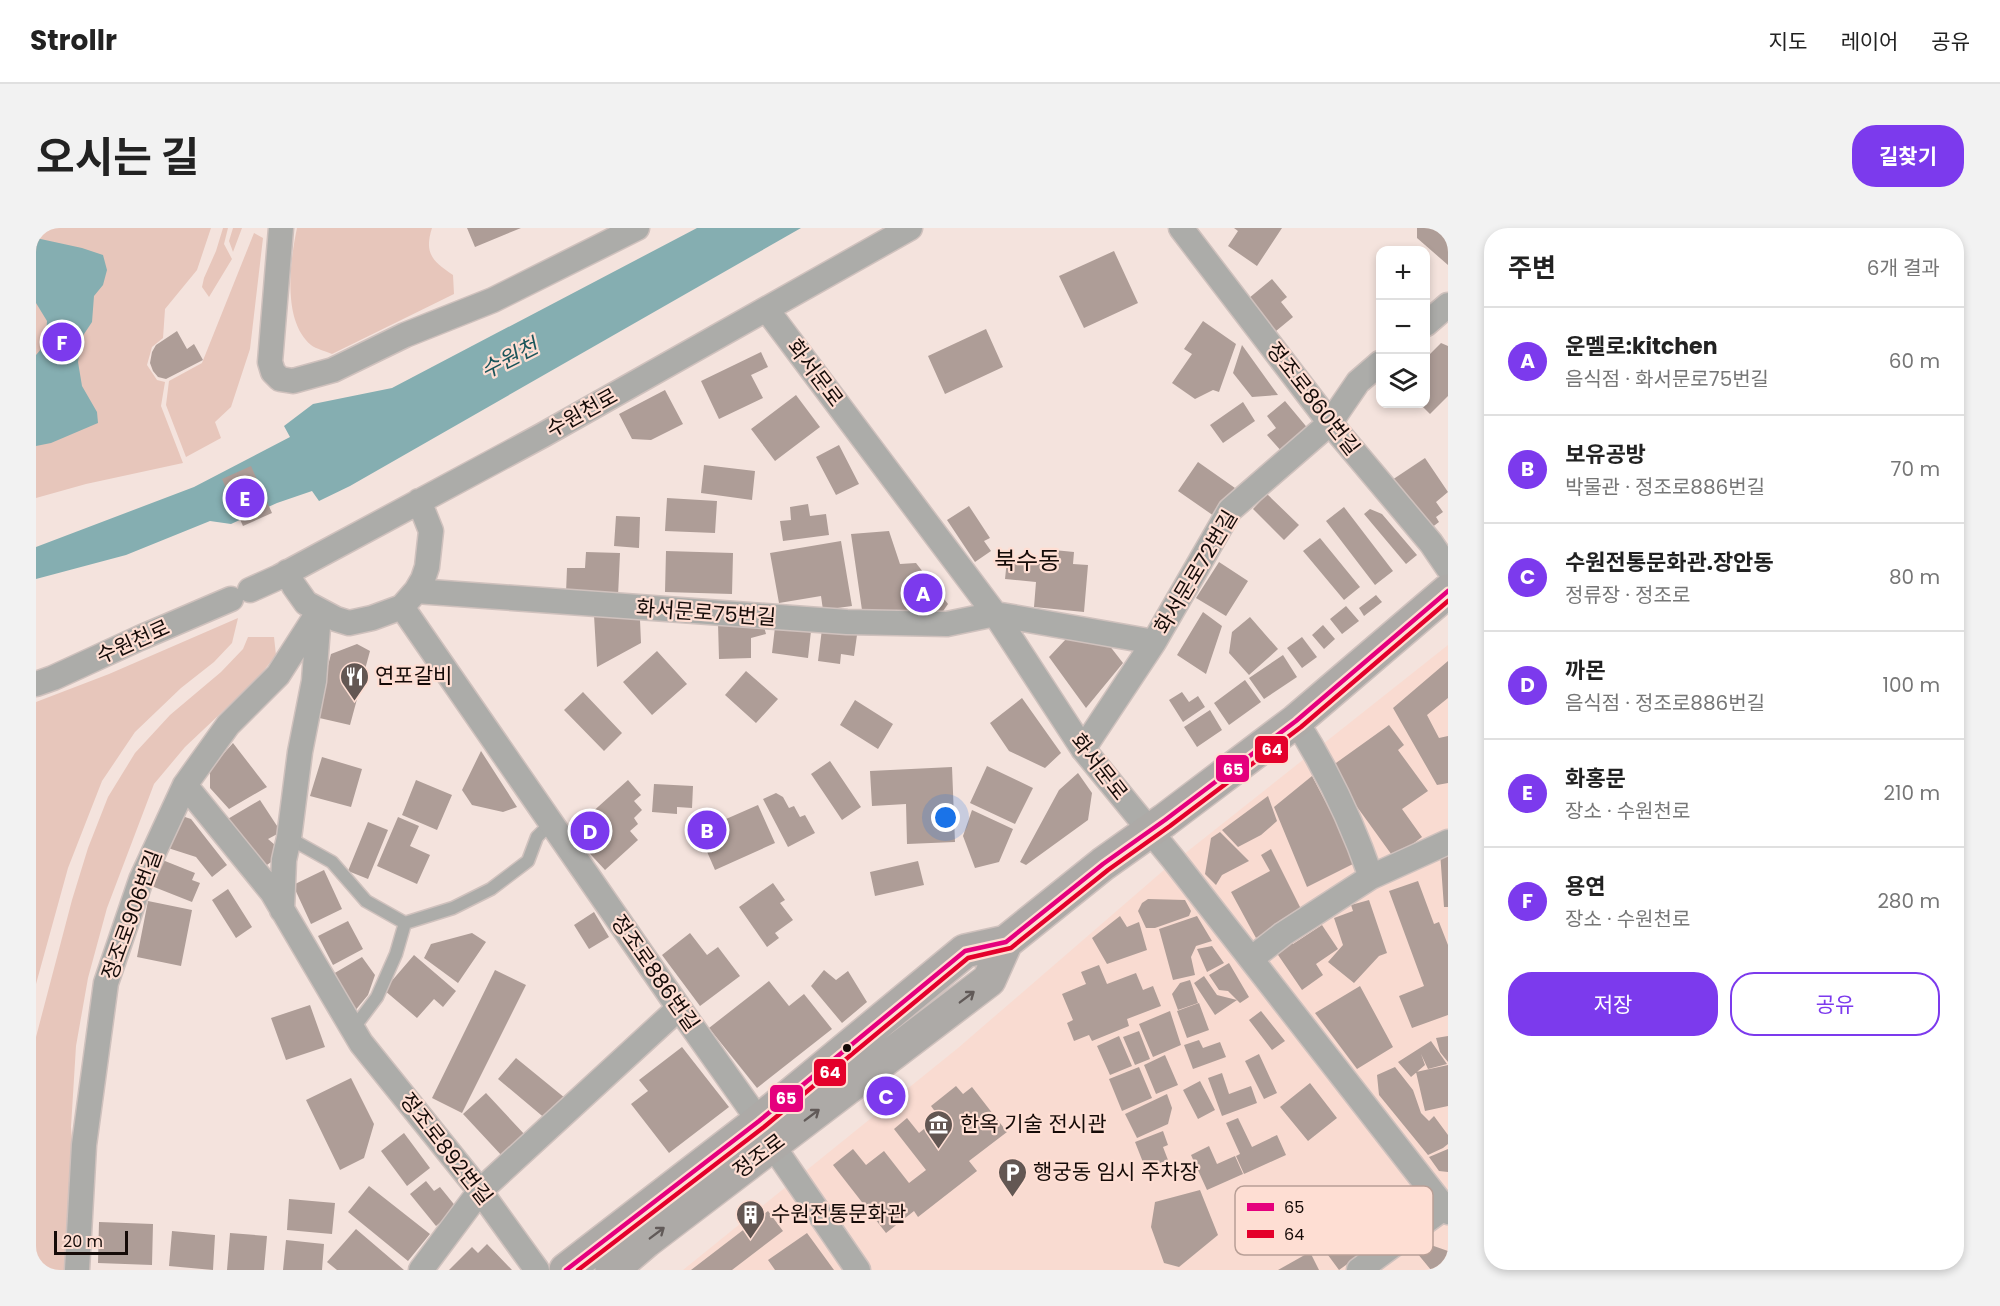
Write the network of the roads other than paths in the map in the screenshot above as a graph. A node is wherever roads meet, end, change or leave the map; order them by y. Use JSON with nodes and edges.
{"nodes":[{"id":1,"x":281,"y":228,"type":"edge"},
{"id":2,"x":637,"y":228,"type":"edge"},
{"id":3,"x":910,"y":228,"type":"edge"},
{"id":4,"x":1181,"y":228,"type":"edge"},
{"id":5,"x":1448,"y":305,"type":"edge"},
{"id":6,"x":767,"y":310,"type":"junction"},
{"id":7,"x":1430,"y":320,"type":"edge"},
{"id":8,"x":1376,"y":366,"type":"edge"},
{"id":9,"x":1330,"y":423,"type":"junction"},
{"id":10,"x":419,"y":501,"type":"junction"},
{"id":11,"x":1448,"y":568,"type":"edge"},
{"id":12,"x":287,"y":572,"type":"junction"},
{"id":13,"x":1448,"y":591,"type":"edge"},
{"id":14,"x":409,"y":599,"type":"junction"},
{"id":15,"x":319,"y":611,"type":"junction"},
{"id":16,"x":995,"y":614,"type":"junction"},
{"id":17,"x":1154,"y":642,"type":"junction"},
{"id":18,"x":36,"y":684,"type":"edge"},
{"id":19,"x":1296,"y":721,"type":"junction"},
{"id":20,"x":1083,"y":749,"type":"junction"},
{"id":21,"x":185,"y":785,"type":"junction"},
{"id":22,"x":551,"y":823,"type":"junction"},
{"id":23,"x":1151,"y":830,"type":"junction"},
{"id":24,"x":289,"y":838,"type":"junction"},
{"id":25,"x":1448,"y":842,"type":"edge"},
{"id":26,"x":1371,"y":877,"type":"junction"},
{"id":27,"x":282,"y":910,"type":"junction"},
{"id":28,"x":405,"y":923,"type":"junction"},
{"id":29,"x":1251,"y":959,"type":"junction"},
{"id":30,"x":679,"y":1008,"type":"junction"},
{"id":31,"x":353,"y":1029,"type":"junction"},
{"id":32,"x":766,"y":1133,"type":"junction"},
{"id":33,"x":1430,"y":1186,"type":"edge"},
{"id":34,"x":1433,"y":1190,"type":"edge"},
{"id":35,"x":480,"y":1191,"type":"junction"},
{"id":36,"x":1447,"y":1208,"type":"edge"},
{"id":37,"x":1433,"y":1218,"type":"edge"},
{"id":38,"x":1380,"y":1255,"type":"edge"},
{"id":39,"x":76,"y":1270,"type":"edge"},
{"id":40,"x":421,"y":1270,"type":"edge"},
{"id":41,"x":537,"y":1270,"type":"edge"},
{"id":42,"x":566,"y":1270,"type":"edge"},
{"id":43,"x":612,"y":1270,"type":"edge"},
{"id":44,"x":858,"y":1270,"type":"edge"},
{"id":45,"x":1359,"y":1270,"type":"edge"}],
"edges":[{"from":1,"to":2,"type":"street"},
{"from":3,"to":6,"type":"street","name":"수원천로"},
{"from":4,"to":9,"type":"street","name":"정조로860번길"},
{"from":5,"to":7,"type":"street"},
{"from":6,"to":10,"type":"street","name":"수원천로"},
{"from":6,"to":16,"type":"street","name":"화서문로"},
{"from":8,"to":9,"type":"street","name":"화서문로72번길"},
{"from":9,"to":11,"type":"street","name":"정조로860번길"},
{"from":9,"to":17,"type":"street","name":"화서문로72번길"},
{"from":10,"to":12,"type":"street","name":"수원천로"},
{"from":10,"to":14,"type":"street"},
{"from":12,"to":15,"type":"street"},
{"from":12,"to":18,"type":"street","name":"수원천로"},
{"from":13,"to":19,"type":"street","name":"정조로"},
{"from":14,"to":15,"type":"street"},
{"from":14,"to":16,"type":"street","name":"화서문로75번길"},
{"from":14,"to":22,"type":"street","name":"정조로886번길"},
{"from":15,"to":21,"type":"street","name":"정조로906번길"},
{"from":15,"to":24,"type":"street"},
{"from":16,"to":17,"type":"street"},
{"from":16,"to":20,"type":"street","name":"화서문로"},
{"from":17,"to":20,"type":"street","name":"화서문로72번길"},
{"from":19,"to":23,"type":"street","name":"정조로"},
{"from":19,"to":26,"type":"street"},
{"from":20,"to":23,"type":"street","name":"화서문로"},
{"from":21,"to":27,"type":"street","name":"정조로892번길"},
{"from":21,"to":39,"type":"street","name":"정조로906번길"},
{"from":22,"to":28,"type":"lane"},
{"from":22,"to":30,"type":"street","name":"정조로886번길"},
{"from":23,"to":29,"type":"street","name":"화서문로"},
{"from":23,"to":32,"type":"street","name":"정조로"},
{"from":24,"to":27,"type":"street"},
{"from":24,"to":28,"type":"lane"},
{"from":25,"to":26,"type":"street"},
{"from":26,"to":29,"type":"street"},
{"from":27,"to":31,"type":"street","name":"정조로892번길"},
{"from":28,"to":31,"type":"lane"},
{"from":29,"to":33,"type":"street","name":"화서문로"},
{"from":30,"to":32,"type":"street","name":"정조로886번길"},
{"from":30,"to":35,"type":"street"},
{"from":31,"to":35,"type":"street","name":"정조로892번길"},
{"from":32,"to":42,"type":"street","name":"정조로"},
{"from":43,"to":32,"type":"street","name":"정조로","one_way":true},
{"from":32,"to":44,"type":"street","name":"정조로886번길"},
{"from":34,"to":36,"type":"street","name":"화서문로"},
{"from":35,"to":40,"type":"street"},
{"from":35,"to":41,"type":"street","name":"정조로892번길"},
{"from":36,"to":37,"type":"street"},
{"from":38,"to":45,"type":"street"}]}
